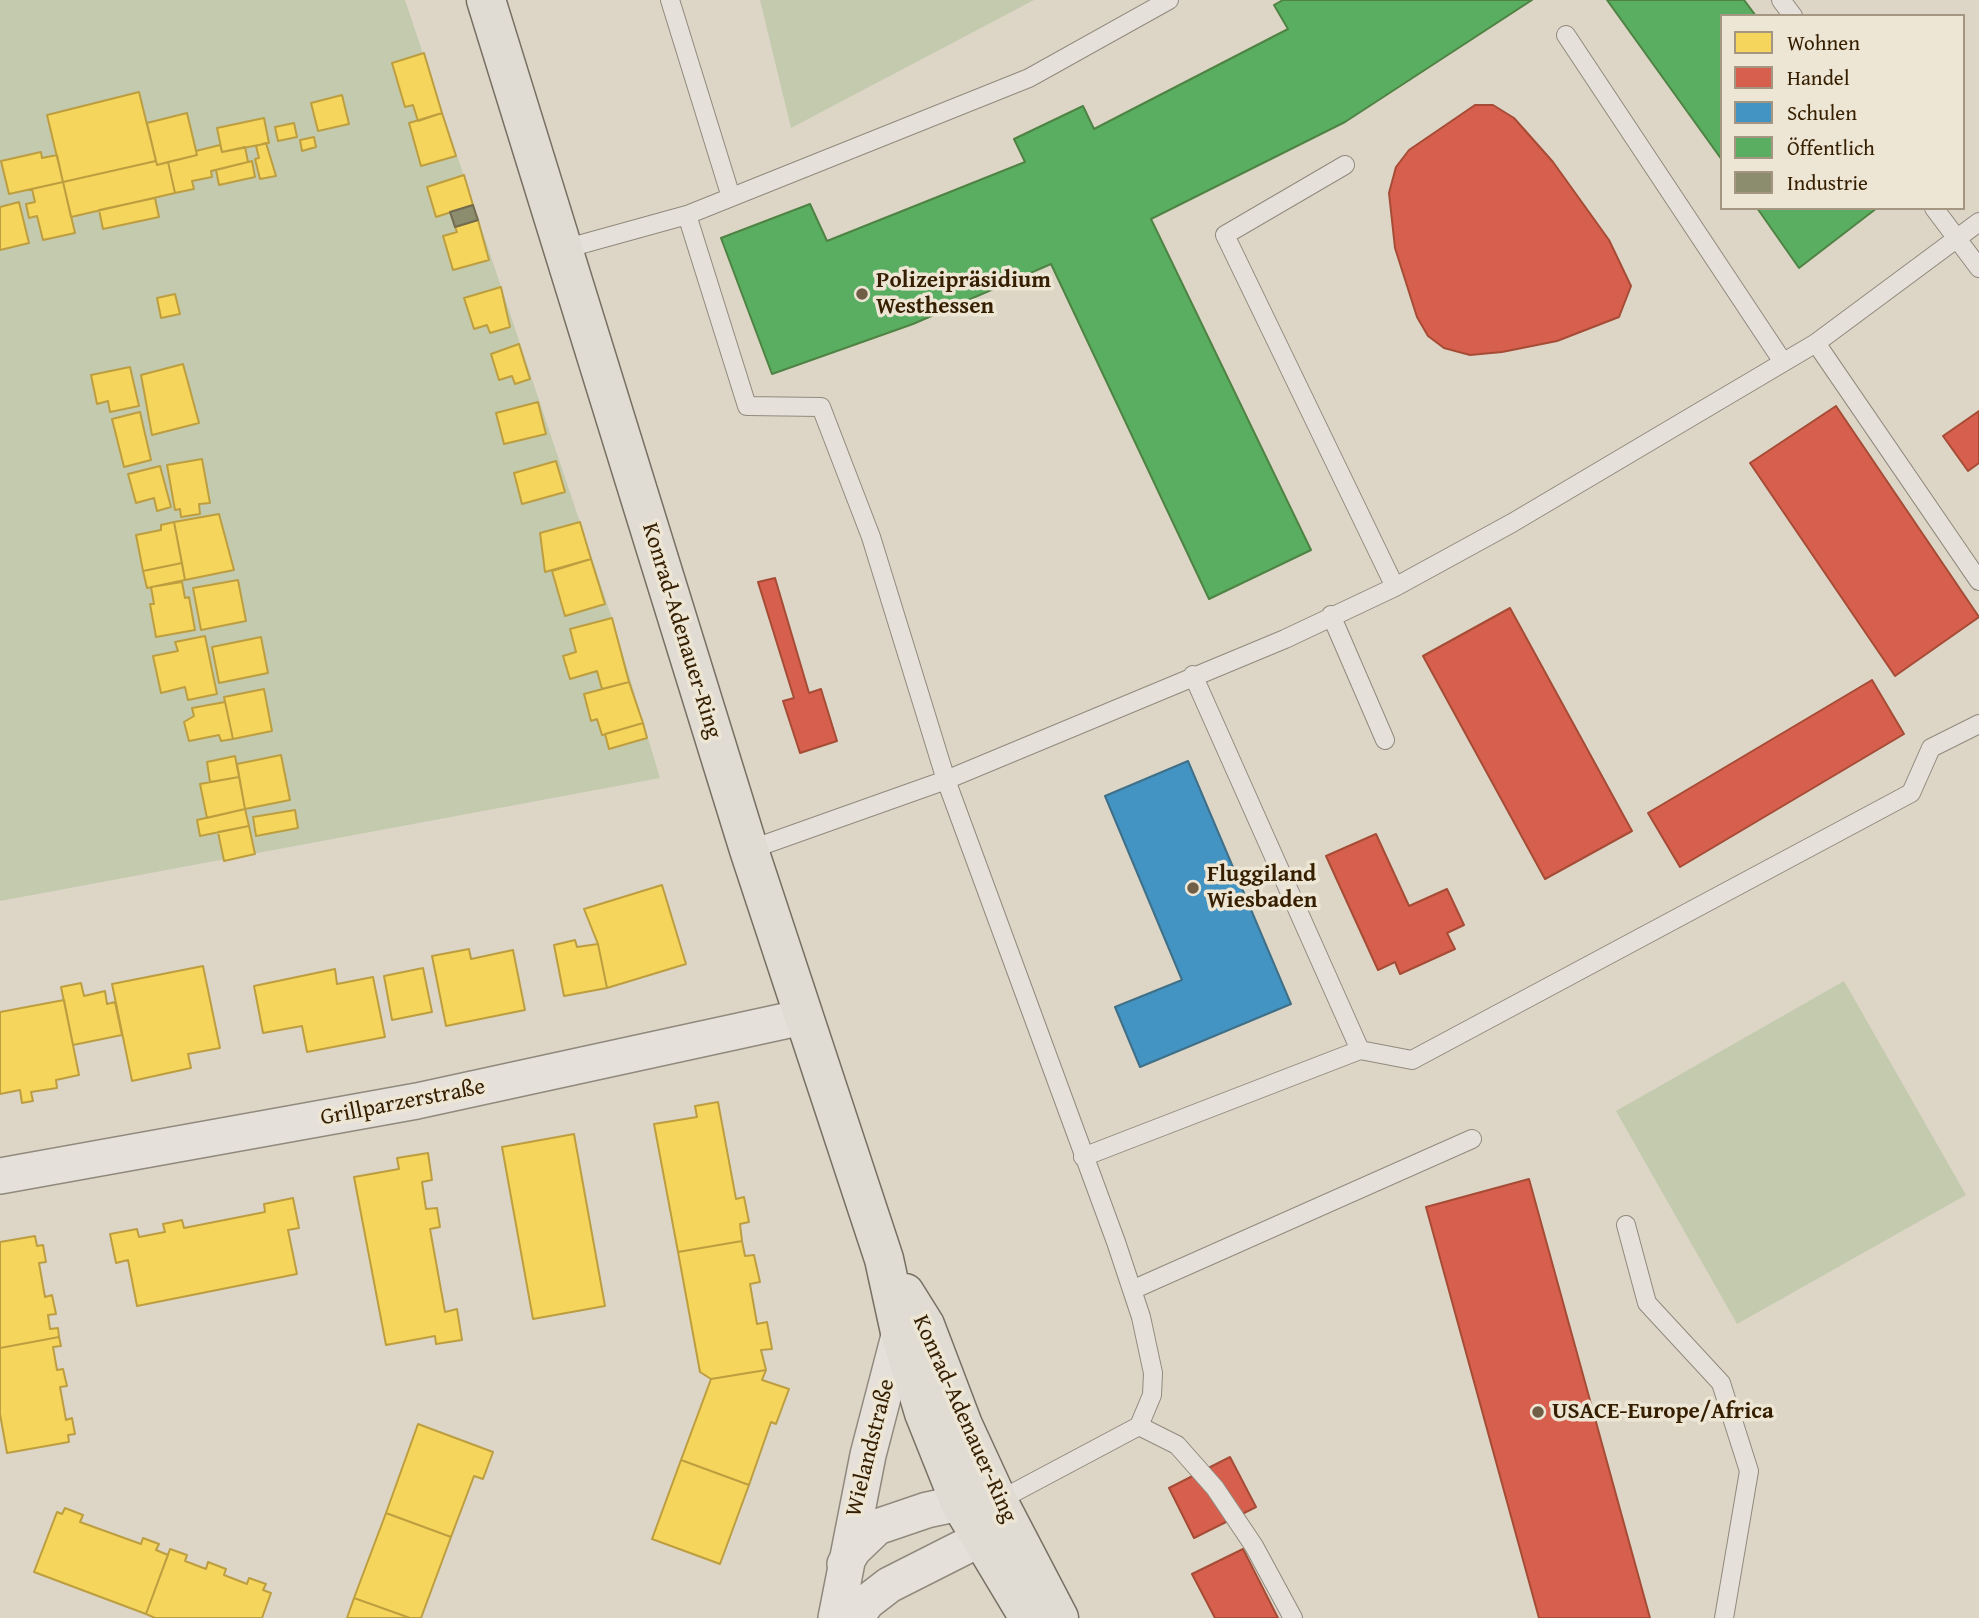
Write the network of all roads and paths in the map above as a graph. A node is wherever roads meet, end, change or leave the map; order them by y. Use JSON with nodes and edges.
{"nodes":[{"id":1,"x":486,"y":0,"type":"edge"},
{"id":2,"x":670,"y":0,"type":"edge"},
{"id":3,"x":1169,"y":0,"type":"edge"},
{"id":4,"x":1566,"y":35,"type":"dead end"},
{"id":5,"x":1345,"y":165,"type":"dead end"},
{"id":6,"x":731,"y":197,"type":"junction"},
{"id":7,"x":1935,"y":210,"type":"edge"},
{"id":8,"x":687,"y":215,"type":"junction"},
{"id":9,"x":1979,"y":222,"type":"edge"},
{"id":10,"x":1957,"y":240,"type":"junction"},
{"id":11,"x":565,"y":249,"type":"junction"},
{"id":12,"x":1979,"y":268,"type":"edge"},
{"id":13,"x":1816,"y":342,"type":"junction"},
{"id":14,"x":1783,"y":362,"type":"junction"},
{"id":15,"x":1979,"y":581,"type":"edge"},
{"id":16,"x":1395,"y":587,"type":"junction"},
{"id":17,"x":1332,"y":615,"type":"junction"},
{"id":18,"x":1194,"y":675,"type":"junction"},
{"id":19,"x":1979,"y":724,"type":"edge"},
{"id":20,"x":1385,"y":740,"type":"dead end"},
{"id":21,"x":946,"y":780,"type":"junction"},
{"id":22,"x":749,"y":850,"type":"junction"},
{"id":23,"x":803,"y":1017,"type":"junction"},
{"id":24,"x":1360,"y":1050,"type":"junction"},
{"id":25,"x":1472,"y":1139,"type":"dead end"},
{"id":26,"x":1083,"y":1157,"type":"junction"},
{"id":27,"x":0,"y":1176,"type":"edge"},
{"id":28,"x":1626,"y":1225,"type":"dead end"},
{"id":29,"x":884,"y":1259,"type":"junction"},
{"id":30,"x":1132,"y":1290,"type":"junction"},
{"id":31,"x":900,"y":1332,"type":"junction"},
{"id":32,"x":1139,"y":1426,"type":"junction"},
{"id":33,"x":998,"y":1501,"type":"junction"},
{"id":34,"x":960,"y":1503,"type":"junction"},
{"id":35,"x":980,"y":1539,"type":"junction"},
{"id":36,"x":845,"y":1564,"type":"junction"},
{"id":37,"x":836,"y":1618,"type":"edge"},
{"id":38,"x":855,"y":1618,"type":"edge"},
{"id":39,"x":1029,"y":1618,"type":"edge"},
{"id":40,"x":1059,"y":1618,"type":"edge"},
{"id":41,"x":1293,"y":1618,"type":"edge"},
{"id":42,"x":1724,"y":1618,"type":"edge"}],
"edges":[{"from":1,"to":11,"type":"main road","name":"Konrad-Adenauer-Ring"},
{"from":2,"to":6,"type":"lane"},
{"from":3,"to":6,"type":"lane"},
{"from":4,"to":14,"type":"lane"},
{"from":5,"to":16,"type":"lane"},
{"from":6,"to":8,"type":"lane"},
{"from":7,"to":10,"type":"lane"},
{"from":8,"to":11,"type":"lane"},
{"from":8,"to":21,"type":"lane"},
{"from":9,"to":10,"type":"lane"},
{"from":10,"to":12,"type":"lane"},
{"from":10,"to":13,"type":"lane"},
{"from":11,"to":22,"type":"main road","name":"Konrad-Adenauer-Ring"},
{"from":13,"to":14,"type":"lane"},
{"from":13,"to":15,"type":"lane"},
{"from":14,"to":16,"type":"lane"},
{"from":16,"to":17,"type":"lane"},
{"from":17,"to":18,"type":"lane"},
{"from":17,"to":20,"type":"lane"},
{"from":18,"to":21,"type":"lane"},
{"from":18,"to":24,"type":"lane"},
{"from":19,"to":24,"type":"lane"},
{"from":21,"to":22,"type":"lane"},
{"from":21,"to":26,"type":"lane"},
{"from":22,"to":23,"type":"main road","name":"Konrad-Adenauer-Ring"},
{"from":23,"to":27,"type":"street","name":"Grillparzerstraße"},
{"from":23,"to":29,"type":"main road","name":"Konrad-Adenauer-Ring"},
{"from":24,"to":26,"type":"lane"},
{"from":25,"to":30,"type":"lane"},
{"from":26,"to":30,"type":"lane"},
{"from":28,"to":42,"type":"lane"},
{"from":29,"to":31,"type":"main road","name":"Konrad-Adenauer-Ring"},
{"from":29,"to":33,"type":"main road","name":"Konrad-Adenauer-Ring"},
{"from":30,"to":32,"type":"lane"},
{"from":31,"to":34,"type":"main road","name":"Konrad-Adenauer-Ring"},
{"from":31,"to":36,"type":"street","name":"Wielandstraße"},
{"from":32,"to":33,"type":"lane"},
{"from":32,"to":41,"type":"lane"},
{"from":33,"to":34,"type":"street","name":"Wielandstraße"},
{"from":33,"to":35,"type":"street"},
{"from":33,"to":40,"type":"main road","name":"Konrad-Adenauer-Ring"},
{"from":34,"to":35,"type":"main road","name":"Konrad-Adenauer-Ring"},
{"from":34,"to":36,"type":"street","name":"Wielandstraße"},
{"from":35,"to":38,"type":"street"},
{"from":35,"to":39,"type":"main road","name":"Konrad-Adenauer-Ring"},
{"from":36,"to":37,"type":"street","name":"Wielandstraße"}]}
